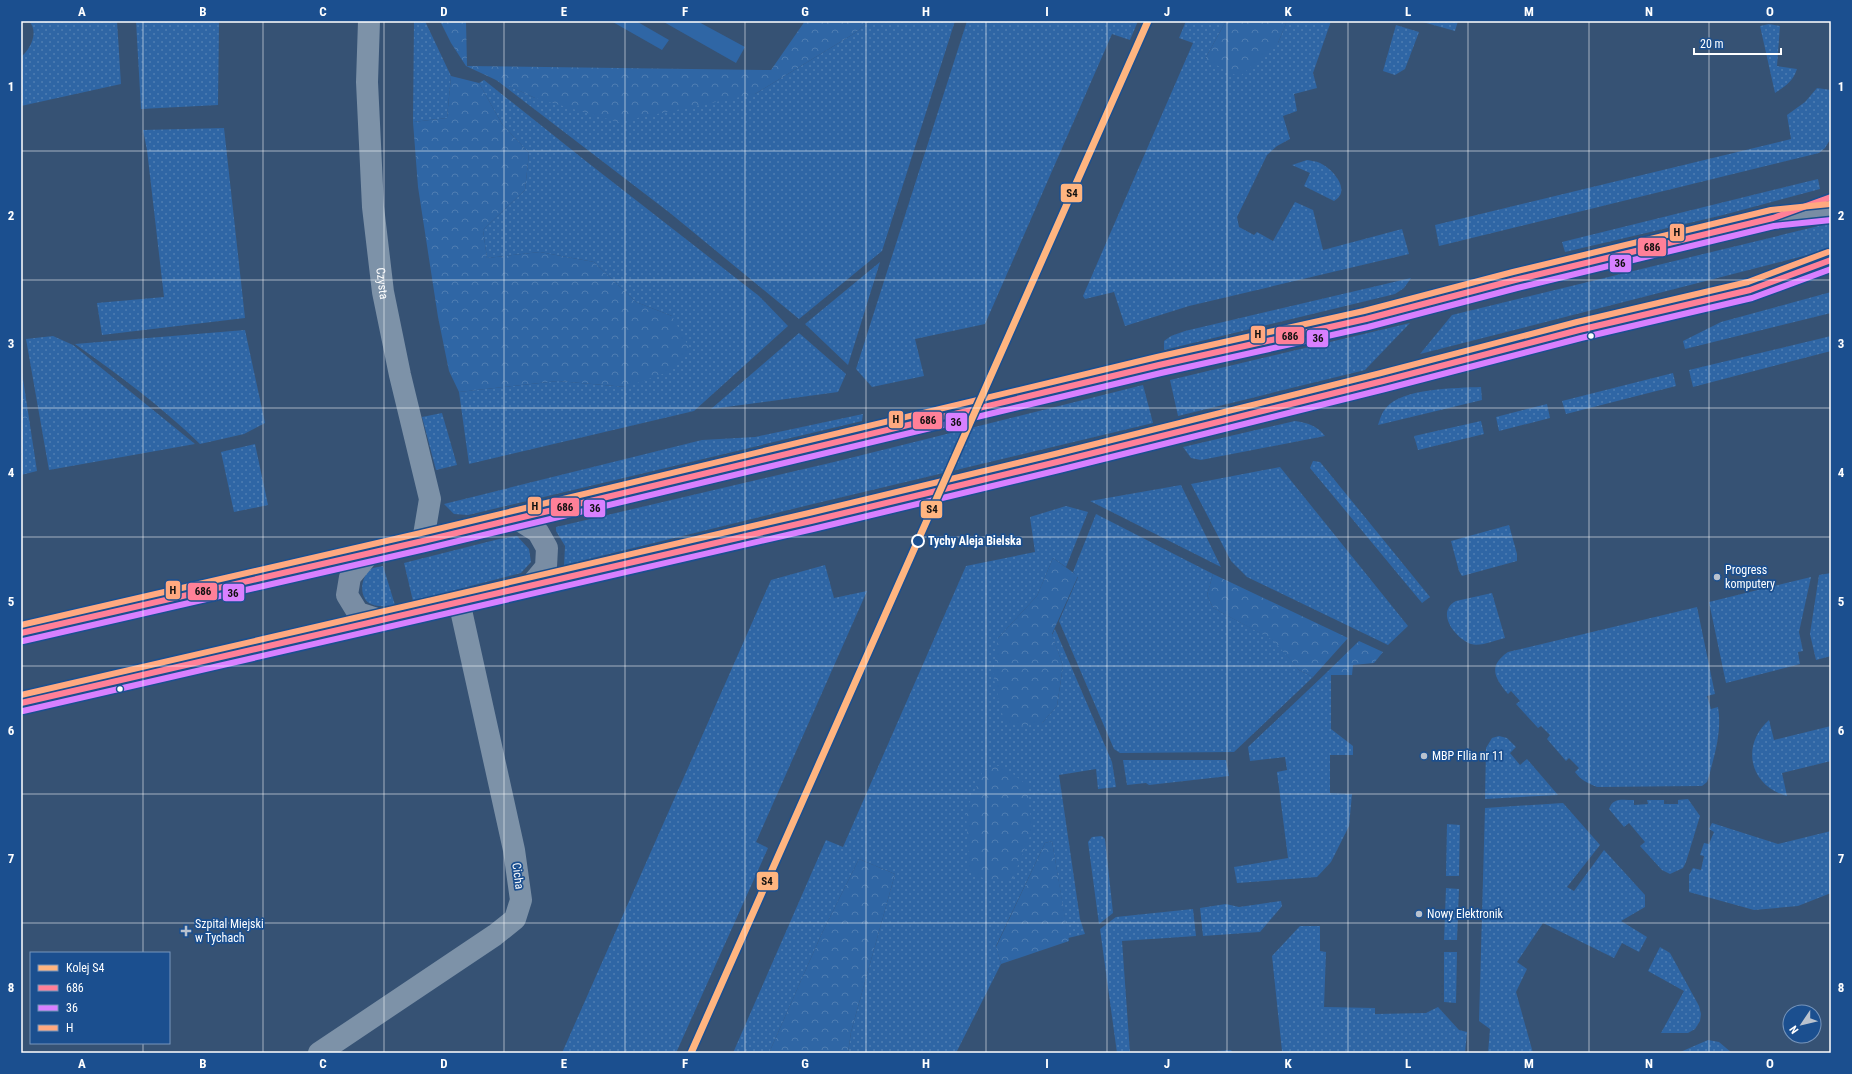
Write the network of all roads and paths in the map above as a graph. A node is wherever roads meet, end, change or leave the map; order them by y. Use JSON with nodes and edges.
{"nodes":[{"id":1,"x":369,"y":21,"type":"edge"},
{"id":2,"x":1831,"y":197,"type":"edge"},
{"id":3,"x":1831,"y":212,"type":"edge"},
{"id":4,"x":1773,"y":218,"type":"junction"},
{"id":5,"x":1831,"y":260,"type":"edge"},
{"id":6,"x":1831,"y":274,"type":"edge"},
{"id":7,"x":1750,"y":290,"type":"junction"},
{"id":8,"x":517,"y":519,"type":"junction"},
{"id":9,"x":423,"y":541,"type":"junction"},
{"id":10,"x":370,"y":553,"type":"junction"},
{"id":11,"x":531,"y":585,"type":"junction"},
{"id":12,"x":459,"y":601,"type":"junction"},
{"id":13,"x":380,"y":620,"type":"junction"},
{"id":14,"x":21,"y":632,"type":"edge"},
{"id":15,"x":21,"y":703,"type":"edge"},
{"id":16,"x":319,"y":1053,"type":"edge"}],
"edges":[{"from":1,"to":9,"type":"street","name":"Czysta"},
{"from":2,"to":4,"type":"main road"},
{"from":3,"to":4,"type":"main road"},
{"from":4,"to":8,"type":"main road"},
{"from":5,"to":7,"type":"main road"},
{"from":6,"to":7,"type":"main road"},
{"from":7,"to":11,"type":"main road"},
{"from":8,"to":9,"type":"main road"},
{"from":8,"to":11,"type":"main road"},
{"from":9,"to":10,"type":"main road"},
{"from":10,"to":13,"type":"main road"},
{"from":10,"to":14,"type":"main road"},
{"from":11,"to":12,"type":"main road"},
{"from":12,"to":13,"type":"main road"},
{"from":12,"to":16,"type":"street","name":"Cicha"},
{"from":13,"to":15,"type":"main road"}]}
